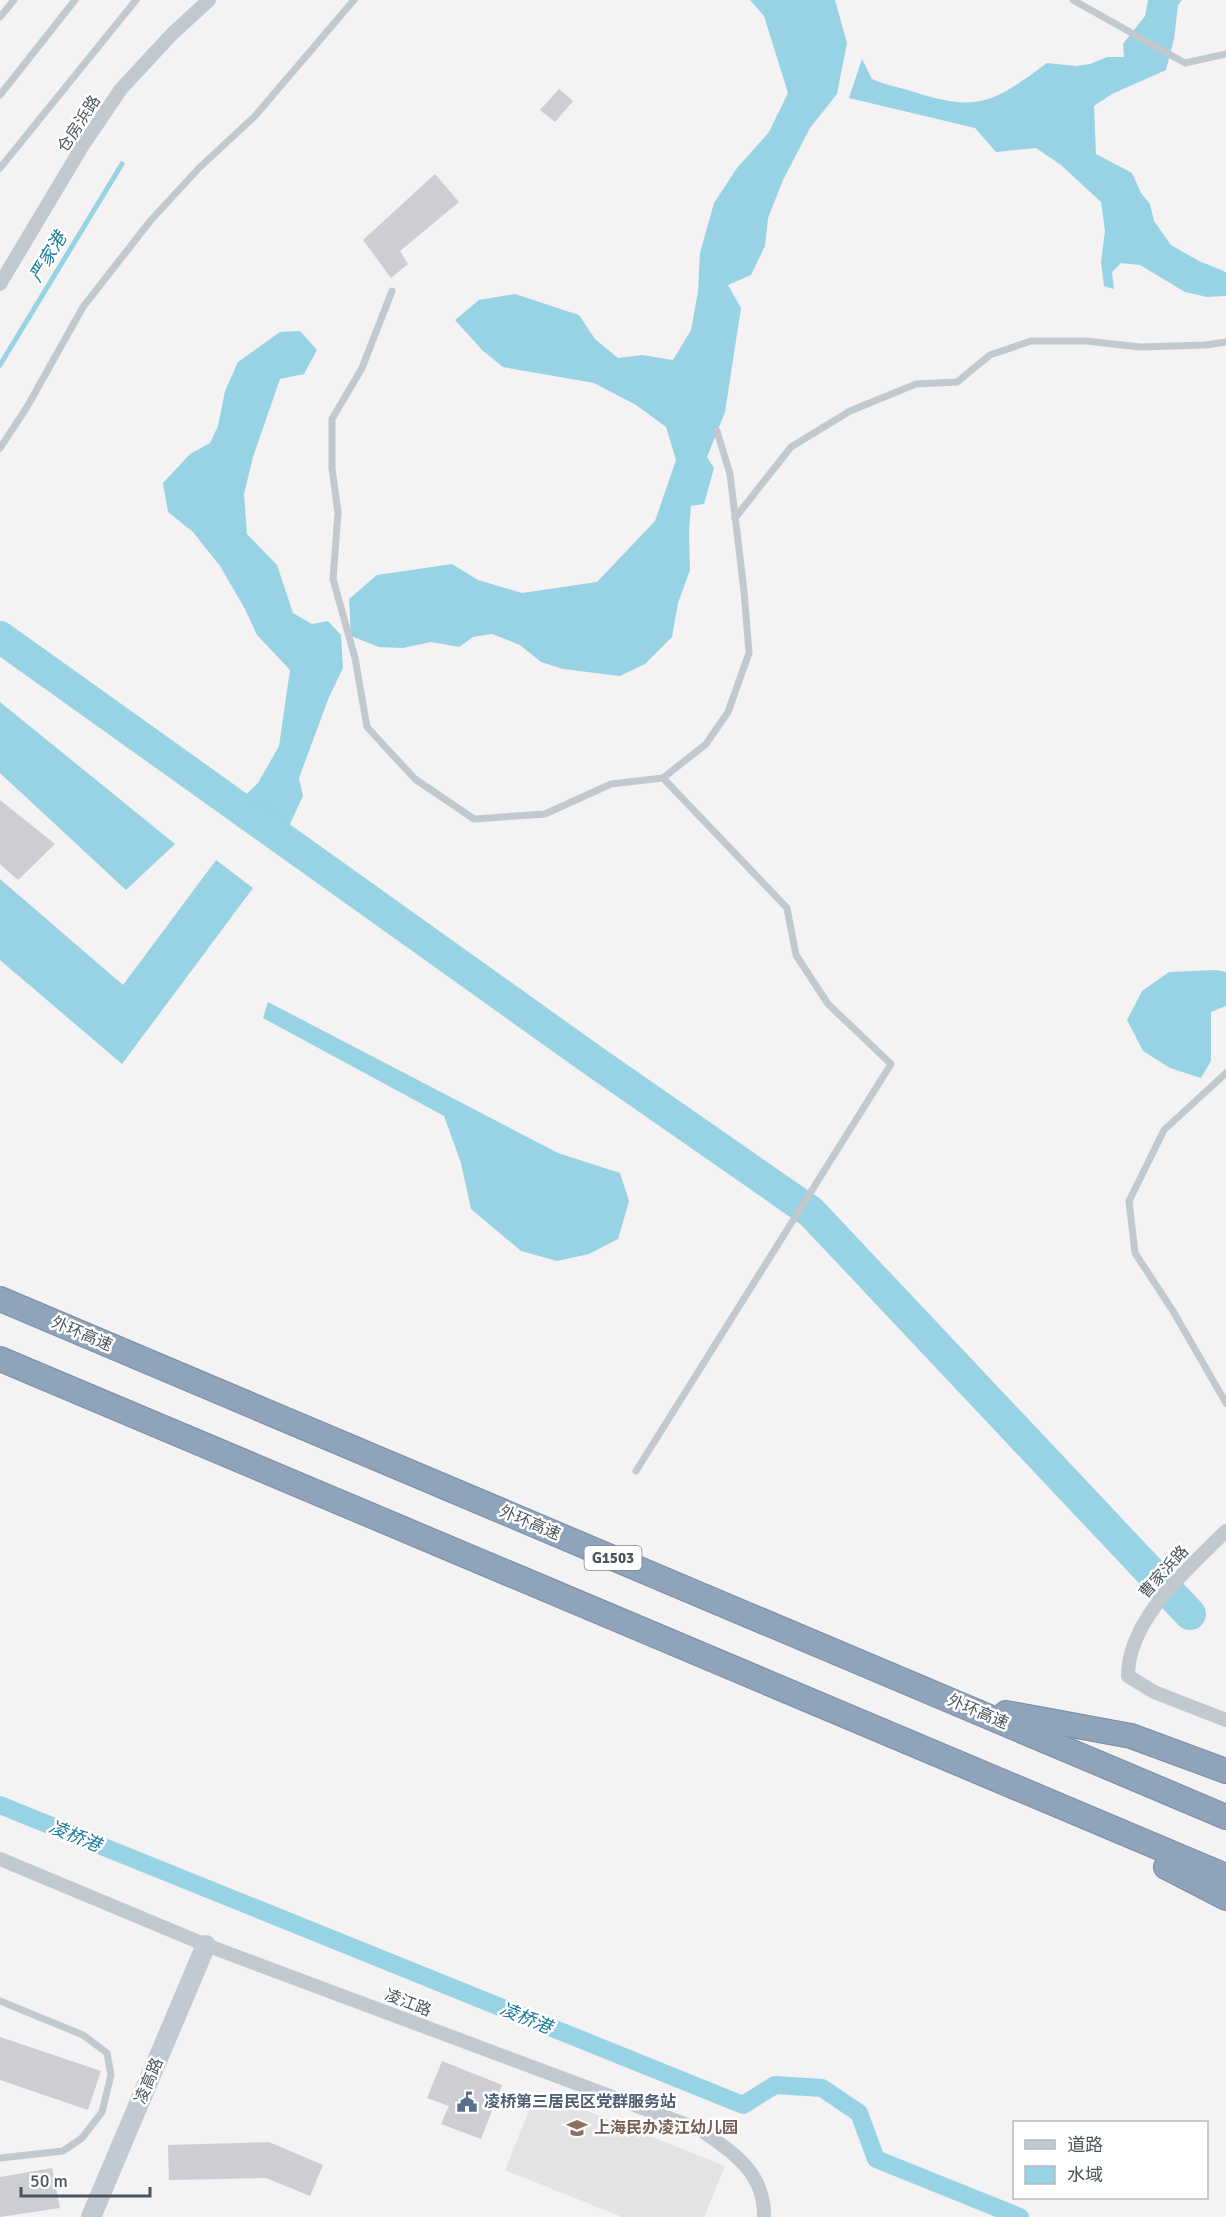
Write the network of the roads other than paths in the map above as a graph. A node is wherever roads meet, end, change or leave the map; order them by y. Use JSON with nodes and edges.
{"nodes":[{"id":1,"x":14,"y":0,"type":"edge"},
{"id":2,"x":75,"y":0,"type":"edge"},
{"id":3,"x":136,"y":0,"type":"edge"},
{"id":4,"x":208,"y":0,"type":"edge"},
{"id":5,"x":354,"y":0,"type":"edge"},
{"id":6,"x":1073,"y":0,"type":"edge"},
{"id":7,"x":0,"y":17,"type":"edge"},
{"id":8,"x":1226,"y":54,"type":"edge"},
{"id":9,"x":0,"y":95,"type":"edge"},
{"id":10,"x":0,"y":168,"type":"edge"},
{"id":11,"x":0,"y":284,"type":"edge"},
{"id":12,"x":392,"y":291,"type":"dead end"},
{"id":13,"x":1226,"y":342,"type":"edge"},
{"id":14,"x":717,"y":431,"type":"dead end"},
{"id":15,"x":0,"y":448,"type":"edge"},
{"id":16,"x":735,"y":518,"type":"junction"},
{"id":17,"x":663,"y":778,"type":"junction"},
{"id":18,"x":1226,"y":1073,"type":"edge"},
{"id":19,"x":0,"y":1299,"type":"edge"},
{"id":20,"x":0,"y":1359,"type":"edge"},
{"id":21,"x":1226,"y":1403,"type":"edge"},
{"id":22,"x":636,"y":1471,"type":"dead end"},
{"id":23,"x":1226,"y":1531,"type":"edge"},
{"id":24,"x":959,"y":1704,"type":"junction"},
{"id":25,"x":1226,"y":1720,"type":"edge"},
{"id":26,"x":924,"y":1749,"type":"junction"},
{"id":27,"x":1226,"y":1771,"type":"edge"},
{"id":28,"x":1226,"y":1817,"type":"edge"},
{"id":29,"x":0,"y":1859,"type":"edge"},
{"id":30,"x":1226,"y":1876,"type":"edge"},
{"id":31,"x":1226,"y":1898,"type":"edge"},
{"id":32,"x":206,"y":1945,"type":"junction"},
{"id":33,"x":0,"y":2001,"type":"edge"},
{"id":34,"x":0,"y":2158,"type":"edge"},
{"id":35,"x":91,"y":2217,"type":"edge"},
{"id":36,"x":764,"y":2217,"type":"edge"}],
"edges":[{"from":1,"to":7,"type":"lane"},
{"from":2,"to":9,"type":"lane"},
{"from":3,"to":10,"type":"lane"},
{"from":4,"to":11,"type":"street","name":"仓房浜路"},
{"from":5,"to":15,"type":"lane"},
{"from":6,"to":8,"type":"lane"},
{"from":12,"to":17,"type":"lane"},
{"from":13,"to":16,"type":"lane"},
{"from":14,"to":16,"type":"lane"},
{"from":16,"to":17,"type":"lane"},
{"from":17,"to":22,"type":"lane"},
{"from":18,"to":21,"type":"lane"},
{"from":19,"to":24,"type":"highway","name":"外环高速","number":"G1503"},
{"from":20,"to":26,"type":"highway"},
{"from":23,"to":25,"type":"street","name":"曹家浜路"},
{"from":24,"to":27,"type":"highway"},
{"from":24,"to":28,"type":"highway","name":"外环高速","number":"G1503"},
{"from":26,"to":30,"type":"highway"},
{"from":26,"to":31,"type":"highway"},
{"from":29,"to":32,"type":"street","name":"凌江路"},
{"from":32,"to":35,"type":"street","name":"凌高路"},
{"from":32,"to":36,"type":"street","name":"凌江路"},
{"from":33,"to":34,"type":"lane"}]}
